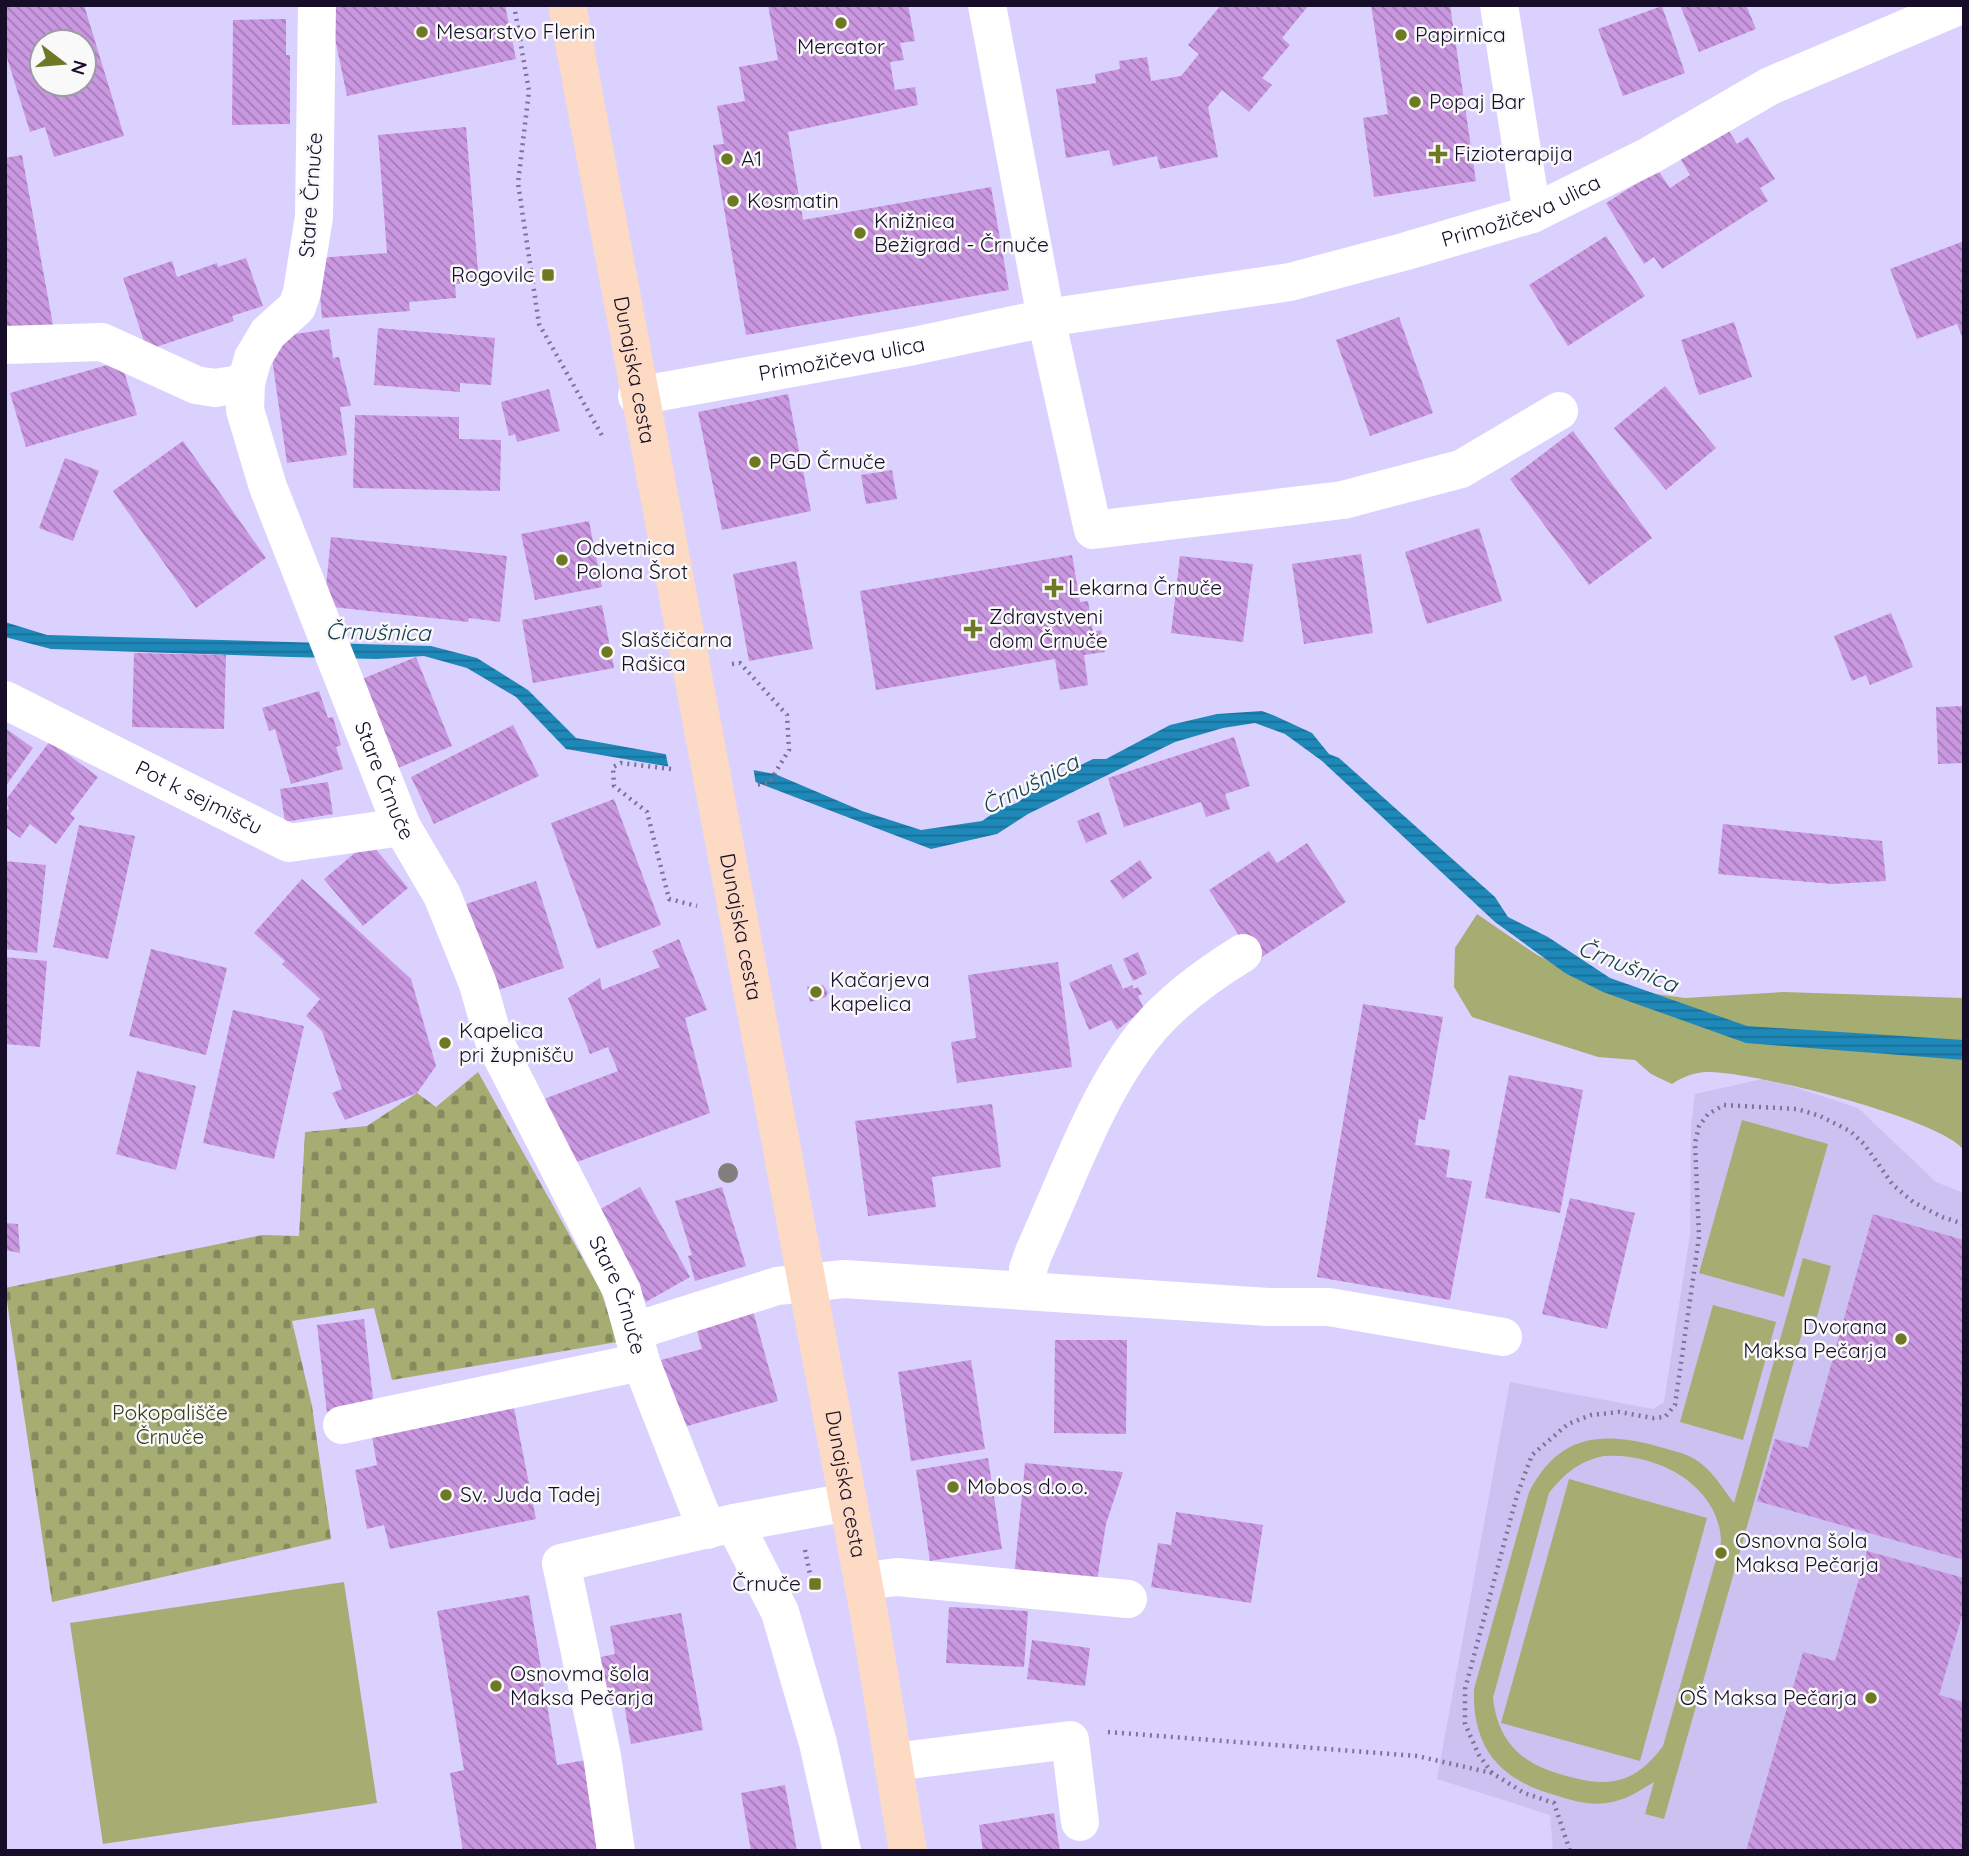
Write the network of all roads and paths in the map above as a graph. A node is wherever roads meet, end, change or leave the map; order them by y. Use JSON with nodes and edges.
{"nodes":[{"id":1,"x":317,"y":5,"type":"edge"},
{"id":2,"x":514,"y":5,"type":"edge"},
{"id":3,"x":567,"y":5,"type":"edge"},
{"id":4,"x":987,"y":5,"type":"edge"},
{"id":5,"x":1499,"y":5,"type":"edge"},
{"id":6,"x":1961,"y":5,"type":"edge"},
{"id":7,"x":1532,"y":214,"type":"junction"},
{"id":8,"x":1046,"y":317,"type":"junction"},
{"id":9,"x":5,"y":345,"type":"edge"},
{"id":10,"x":246,"y":383,"type":"junction"},
{"id":11,"x":637,"y":396,"type":"junction"},
{"id":12,"x":1559,"y":411,"type":"dead end"},
{"id":13,"x":608,"y":453,"type":"dead end"},
{"id":14,"x":740,"y":663,"type":"dead end"},
{"id":15,"x":5,"y":700,"type":"edge"},
{"id":16,"x":657,"y":767,"type":"dead end"},
{"id":17,"x":760,"y":786,"type":"dead end"},
{"id":18,"x":402,"y":827,"type":"junction"},
{"id":19,"x":705,"y":908,"type":"dead end"},
{"id":20,"x":1243,"y":953,"type":"dead end"},
{"id":21,"x":1964,"y":1224,"type":"edge"},
{"id":22,"x":808,"y":1284,"type":"junction"},
{"id":23,"x":1029,"y":1290,"type":"junction"},
{"id":24,"x":1503,"y":1337,"type":"dead end"},
{"id":25,"x":638,"y":1347,"type":"junction"},
{"id":26,"x":342,"y":1425,"type":"dead end"},
{"id":27,"x":848,"y":1502,"type":"junction"},
{"id":28,"x":721,"y":1527,"type":"junction"},
{"id":29,"x":863,"y":1581,"type":"junction"},
{"id":30,"x":1128,"y":1599,"type":"dead end"},
{"id":31,"x":1070,"y":1741,"type":"junction"},
{"id":32,"x":893,"y":1762,"type":"junction"},
{"id":33,"x":1492,"y":1773,"type":"junction"},
{"id":34,"x":1080,"y":1822,"type":"dead end"},
{"id":35,"x":616,"y":1851,"type":"edge"},
{"id":36,"x":842,"y":1851,"type":"edge"},
{"id":37,"x":908,"y":1851,"type":"edge"},
{"id":38,"x":1570,"y":1851,"type":"edge"}],
"edges":[{"from":1,"to":10,"type":"street","name":"Stare Črnuče"},
{"from":2,"to":13,"type":"path","name":"Dunajska cesta"},
{"from":3,"to":11,"type":"main road","name":"Dunajska cesta"},
{"from":4,"to":8,"type":"street"},
{"from":5,"to":7,"type":"street"},
{"from":6,"to":7,"type":"street","name":"Primožičeva ulica"},
{"from":7,"to":8,"type":"street","name":"Primožičeva ulica"},
{"from":8,"to":11,"type":"street","name":"Primožičeva ulica"},
{"from":8,"to":12,"type":"street"},
{"from":9,"to":10,"type":"street"},
{"from":10,"to":18,"type":"street","name":"Stare Črnuče"},
{"from":11,"to":22,"type":"main road","name":"Dunajska cesta"},
{"from":14,"to":17,"type":"path"},
{"from":15,"to":18,"type":"street","name":"Pot k sejmišču"},
{"from":16,"to":19,"type":"path"},
{"from":18,"to":25,"type":"street","name":"Stare Črnuče"},
{"from":20,"to":23,"type":"street"},
{"from":21,"to":33,"type":"path"},
{"from":22,"to":23,"type":"street"},
{"from":22,"to":25,"type":"street"},
{"from":22,"to":27,"type":"main road","name":"Dunajska cesta"},
{"from":23,"to":24,"type":"street"},
{"from":25,"to":26,"type":"street"},
{"from":25,"to":28,"type":"street","name":"Stare Črnuče"},
{"from":27,"to":28,"type":"street"},
{"from":27,"to":29,"type":"main road","name":"Dunajska cesta"},
{"from":28,"to":35,"type":"street"},
{"from":28,"to":36,"type":"street"},
{"from":29,"to":30,"type":"street"},
{"from":29,"to":32,"type":"main road","name":"Dunajska cesta"},
{"from":31,"to":32,"type":"street"},
{"from":31,"to":33,"type":"path"},
{"from":31,"to":34,"type":"street"},
{"from":32,"to":37,"type":"main road","name":"Dunajska cesta"},
{"from":33,"to":38,"type":"path"}]}
